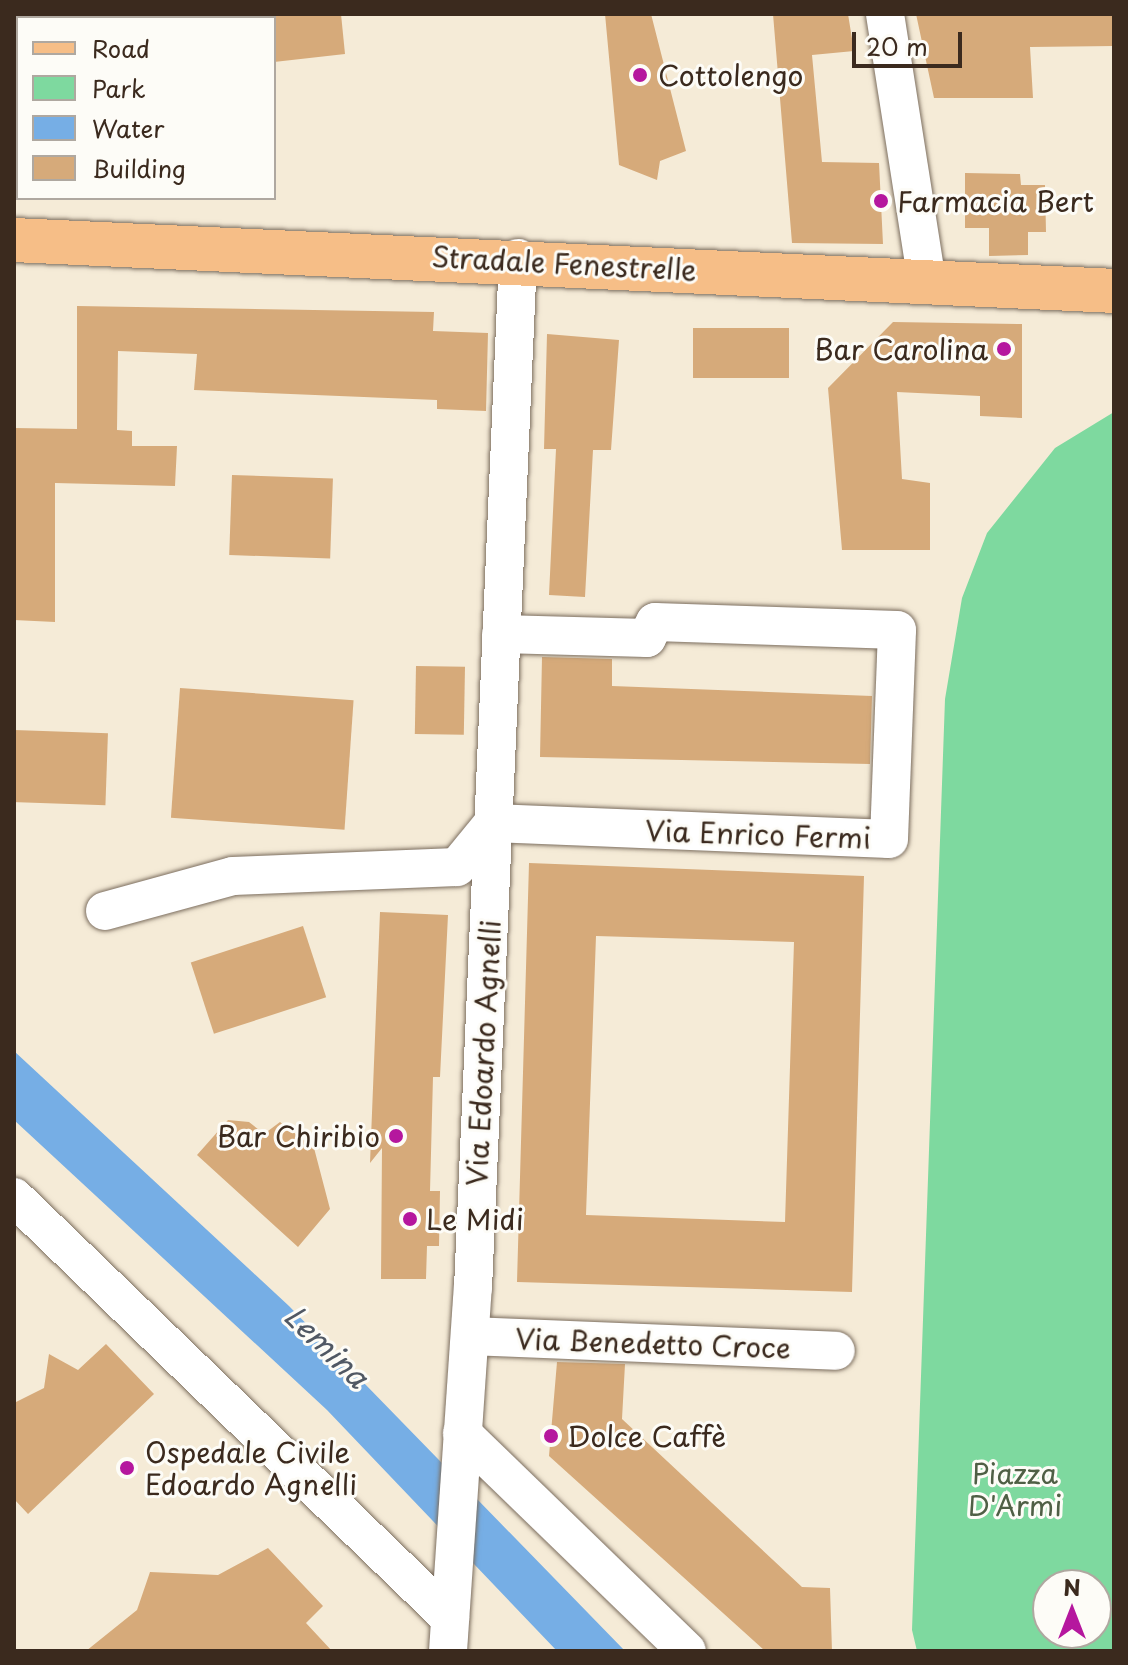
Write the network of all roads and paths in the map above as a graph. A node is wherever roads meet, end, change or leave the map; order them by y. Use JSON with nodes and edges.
{"nodes":[{"id":1,"x":885,"y":14,"type":"edge"},
{"id":2,"x":14,"y":240,"type":"edge"},
{"id":3,"x":518,"y":258,"type":"junction"},
{"id":4,"x":927,"y":283,"type":"junction"},
{"id":5,"x":1114,"y":291,"type":"edge"},
{"id":6,"x":501,"y":634,"type":"junction"},
{"id":7,"x":493,"y":823,"type":"junction"},
{"id":8,"x":105,"y":911,"type":"dead end"},
{"id":9,"x":14,"y":1197,"type":"edge"},
{"id":10,"x":470,"y":1336,"type":"junction"},
{"id":11,"x":836,"y":1351,"type":"dead end"},
{"id":12,"x":462,"y":1433,"type":"junction"},
{"id":13,"x":449,"y":1634,"type":"edge"},
{"id":14,"x":687,"y":1651,"type":"edge"}],
"edges":[{"from":1,"to":4,"type":"street"},
{"from":2,"to":3,"type":"main road","name":"Stradale Fenestrelle"},
{"from":3,"to":4,"type":"main road","name":"Stradale Fenestrelle"},
{"from":3,"to":6,"type":"street","name":"Via Edoardo Agnelli"},
{"from":4,"to":5,"type":"main road","name":"Stradale Fenestrelle"},
{"from":6,"to":7,"type":"street","name":"Via Edoardo Agnelli"},
{"from":6,"to":7,"type":"street","name":"Via Enrico Fermi"},
{"from":7,"to":8,"type":"street"},
{"from":7,"to":10,"type":"street","name":"Via Edoardo Agnelli"},
{"from":9,"to":13,"type":"street"},
{"from":10,"to":11,"type":"street","name":"Via Benedetto Croce"},
{"from":10,"to":12,"type":"street","name":"Via Edoardo Agnelli"},
{"from":12,"to":13,"type":"street","name":"Via Edoardo Agnelli"},
{"from":12,"to":14,"type":"street"}]}
